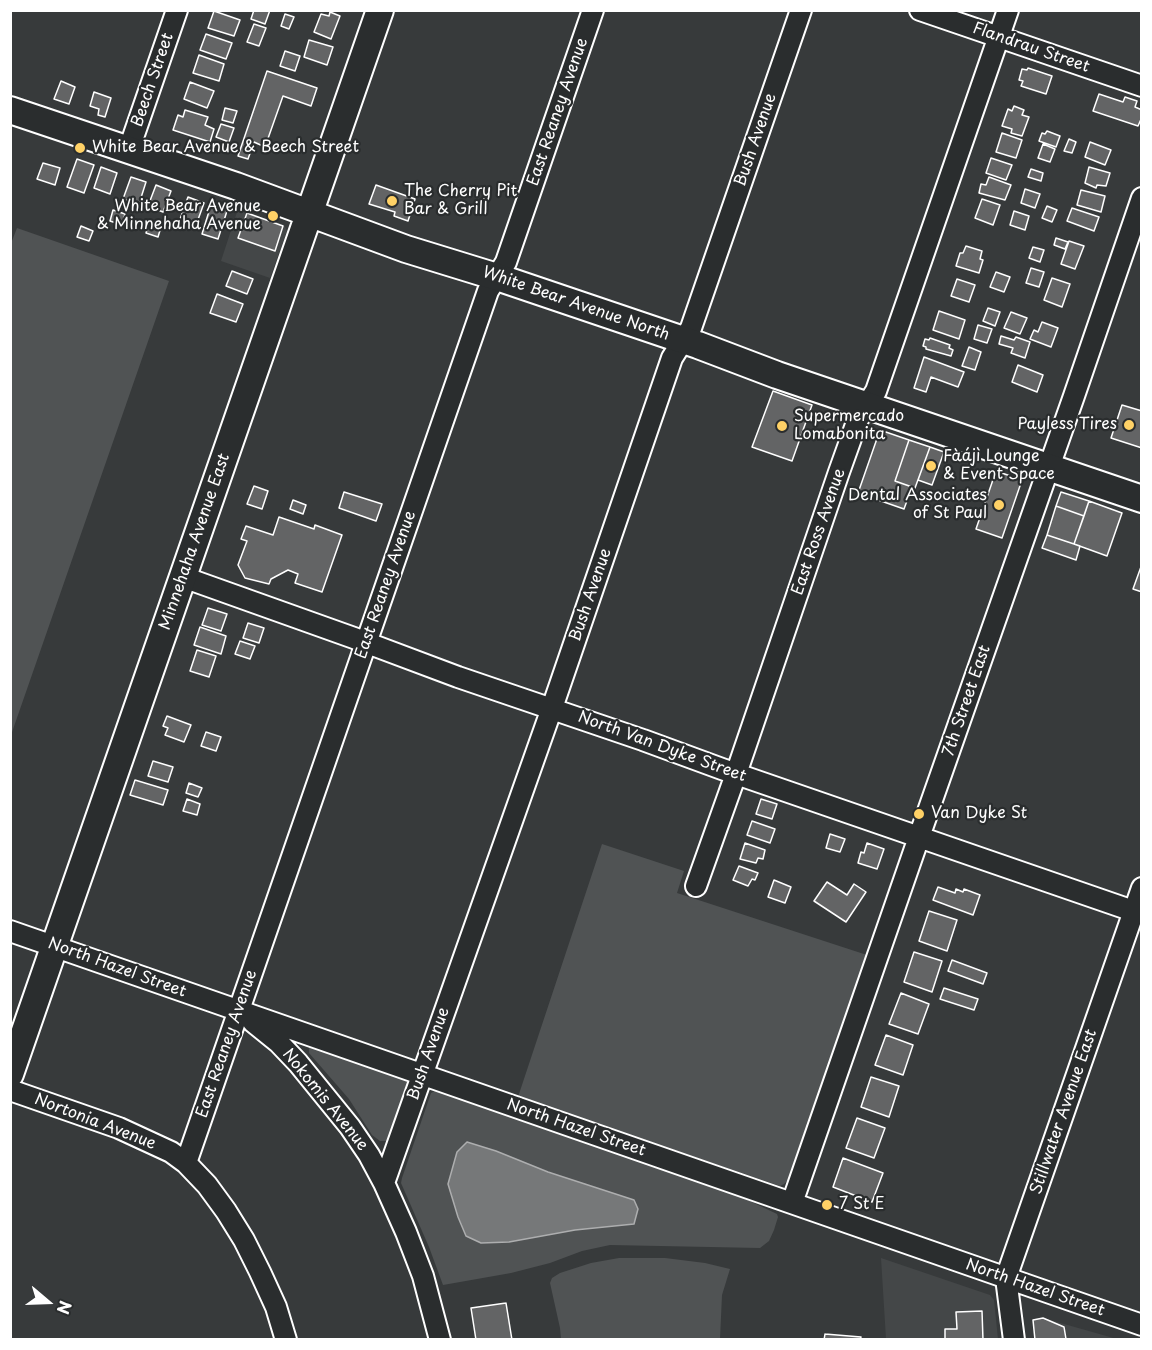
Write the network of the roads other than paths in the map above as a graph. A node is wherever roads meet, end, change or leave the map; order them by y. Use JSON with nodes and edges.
{"nodes":[{"id":1,"x":177,"y":10,"type":"edge"},
{"id":2,"x":380,"y":10,"type":"edge"},
{"id":3,"x":593,"y":10,"type":"edge"},
{"id":4,"x":801,"y":10,"type":"edge"},
{"id":5,"x":920,"y":10,"type":"edge"},
{"id":6,"x":1008,"y":10,"type":"edge"},
{"id":7,"x":999,"y":38,"type":"junction"},
{"id":8,"x":1142,"y":86,"type":"edge"},
{"id":9,"x":10,"y":110,"type":"edge"},
{"id":10,"x":129,"y":149,"type":"junction"},
{"id":11,"x":1142,"y":198,"type":"edge"},
{"id":12,"x":310,"y":213,"type":"junction"},
{"id":13,"x":497,"y":277,"type":"junction"},
{"id":14,"x":683,"y":340,"type":"junction"},
{"id":15,"x":867,"y":405,"type":"junction"},
{"id":16,"x":1049,"y":467,"type":"junction"},
{"id":17,"x":1142,"y":499,"type":"edge"},
{"id":18,"x":183,"y":578,"type":"junction"},
{"id":19,"x":366,"y":643,"type":"junction"},
{"id":20,"x":552,"y":708,"type":"junction"},
{"id":21,"x":736,"y":774,"type":"junction"},
{"id":22,"x":919,"y":837,"type":"junction"},
{"id":23,"x":696,"y":886,"type":"dead end"},
{"id":24,"x":1142,"y":888,"type":"edge"},
{"id":25,"x":1137,"y":913,"type":"edge"},
{"id":26,"x":10,"y":931,"type":"edge"},
{"id":27,"x":55,"y":946,"type":"junction"},
{"id":28,"x":239,"y":1011,"type":"junction"},
{"id":29,"x":10,"y":1074,"type":"edge"},
{"id":30,"x":422,"y":1075,"type":"junction"},
{"id":31,"x":10,"y":1090,"type":"edge"},
{"id":32,"x":186,"y":1163,"type":"junction"},
{"id":33,"x":384,"y":1183,"type":"junction"},
{"id":34,"x":792,"y":1203,"type":"junction"},
{"id":35,"x":1006,"y":1278,"type":"junction"},
{"id":36,"x":1142,"y":1324,"type":"edge"},
{"id":37,"x":286,"y":1340,"type":"edge"},
{"id":38,"x":440,"y":1340,"type":"edge"},
{"id":39,"x":1014,"y":1340,"type":"edge"}],
"edges":[{"from":1,"to":10,"type":"street","name":"Beech Street"},
{"from":2,"to":12,"type":"main road","name":"Minnehaha Avenue East"},
{"from":3,"to":13,"type":"street","name":"East Reaney Avenue"},
{"from":4,"to":14,"type":"street","name":"Bush Avenue"},
{"from":5,"to":7,"type":"street","name":"Flandrau Street"},
{"from":6,"to":7,"type":"street","name":"East Ross Avenue"},
{"from":7,"to":8,"type":"street","name":"Flandrau Street"},
{"from":7,"to":15,"type":"street","name":"East Ross Avenue"},
{"from":9,"to":10,"type":"main road","name":"White Bear Avenue North"},
{"from":10,"to":12,"type":"main road","name":"White Bear Avenue North"},
{"from":11,"to":16,"type":"street","name":"7th Street East"},
{"from":12,"to":13,"type":"main road","name":"White Bear Avenue North"},
{"from":12,"to":18,"type":"main road","name":"Minnehaha Avenue East"},
{"from":13,"to":14,"type":"main road","name":"White Bear Avenue North"},
{"from":13,"to":19,"type":"street","name":"East Reaney Avenue"},
{"from":14,"to":15,"type":"main road","name":"White Bear Avenue North"},
{"from":14,"to":20,"type":"street","name":"Bush Avenue"},
{"from":15,"to":16,"type":"main road","name":"White Bear Avenue North"},
{"from":15,"to":21,"type":"street","name":"East Ross Avenue"},
{"from":16,"to":17,"type":"main road","name":"White Bear Avenue North"},
{"from":16,"to":22,"type":"street","name":"7th Street East"},
{"from":18,"to":19,"type":"street","name":"North Van Dyke Street"},
{"from":18,"to":27,"type":"main road","name":"Minnehaha Avenue East"},
{"from":19,"to":20,"type":"street","name":"North Van Dyke Street"},
{"from":19,"to":28,"type":"street","name":"East Reaney Avenue"},
{"from":20,"to":21,"type":"street","name":"North Van Dyke Street"},
{"from":20,"to":30,"type":"street","name":"Bush Avenue"},
{"from":21,"to":22,"type":"street","name":"North Van Dyke Street"},
{"from":21,"to":23,"type":"street","name":"East Ross Avenue"},
{"from":22,"to":25,"type":"street","name":"North Van Dyke Street"},
{"from":22,"to":34,"type":"street","name":"7th Street East"},
{"from":24,"to":25,"type":"street","name":"Stillwater Avenue East"},
{"from":25,"to":35,"type":"street","name":"Stillwater Avenue East"},
{"from":26,"to":27,"type":"street","name":"North Hazel Street"},
{"from":27,"to":28,"type":"street","name":"North Hazel Street"},
{"from":27,"to":29,"type":"main road","name":"Minnehaha Avenue East"},
{"from":28,"to":30,"type":"street","name":"North Hazel Street"},
{"from":28,"to":32,"type":"street","name":"East Reaney Avenue"},
{"from":28,"to":33,"type":"street","name":"Nokomis Avenue"},
{"from":30,"to":33,"type":"street","name":"Bush Avenue"},
{"from":30,"to":34,"type":"street","name":"North Hazel Street"},
{"from":31,"to":32,"type":"street","name":"Nortonia Avenue"},
{"from":32,"to":37,"type":"street","name":"Nortonia Avenue"},
{"from":33,"to":38,"type":"street","name":"Nokomis Avenue"},
{"from":34,"to":35,"type":"street","name":"North Hazel Street"},
{"from":35,"to":36,"type":"street","name":"North Hazel Street"},
{"from":35,"to":39,"type":"street","name":"Stillwater Avenue East"}]}
